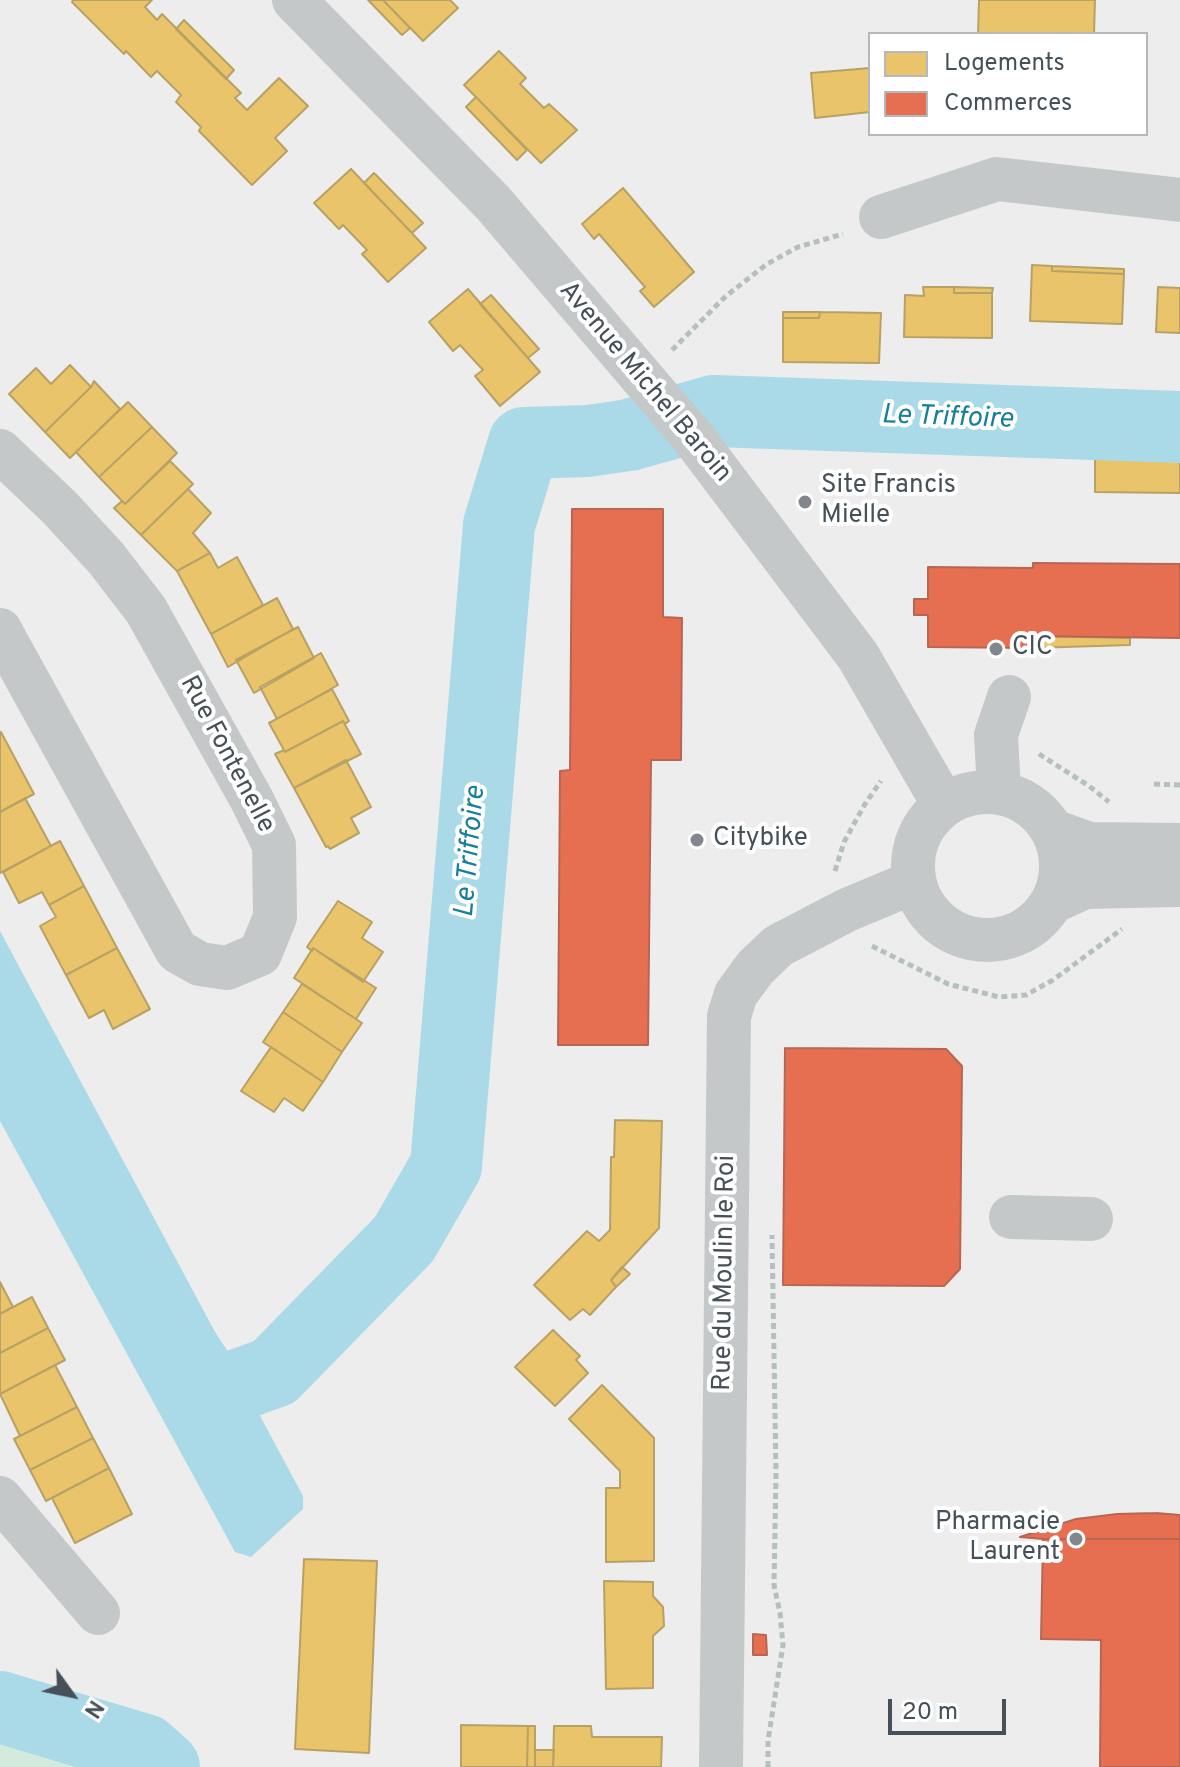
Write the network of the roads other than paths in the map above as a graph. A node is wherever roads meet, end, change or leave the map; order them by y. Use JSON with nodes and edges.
{"nodes":[{"id":1,"x":294,"y":0,"type":"edge"},
{"id":2,"x":1180,"y":200,"type":"edge"},
{"id":3,"x":881,"y":217,"type":"road end"},
{"id":4,"x":0,"y":451,"type":"edge"},
{"id":5,"x":0,"y":630,"type":"edge"},
{"id":6,"x":1009,"y":697,"type":"dead end"},
{"id":7,"x":999,"y":792,"type":"junction"},
{"id":8,"x":944,"y":805,"type":"junction"},
{"id":9,"x":1053,"y":831,"type":"junction"},
{"id":10,"x":1180,"y":845,"type":"edge"},
{"id":11,"x":914,"y":882,"type":"junction"},
{"id":12,"x":1180,"y":885,"type":"edge"},
{"id":13,"x":1052,"y":902,"type":"junction"},
{"id":14,"x":1011,"y":1217,"type":"dead end"},
{"id":15,"x":1091,"y":1219,"type":"dead end"},
{"id":16,"x":0,"y":1498,"type":"edge"},
{"id":17,"x":98,"y":1613,"type":"dead end"},
{"id":18,"x":721,"y":1767,"type":"edge"}],
"edges":[{"from":1,"to":8,"type":"street","name":"Avenue Michel Baroin"},
{"from":2,"to":3,"type":"street"},
{"from":4,"to":5,"type":"street","name":"Rue Fontenelle"},
{"from":6,"to":7,"type":"street"},
{"from":7,"to":8,"type":"street"},
{"from":7,"to":9,"type":"street"},
{"from":8,"to":11,"type":"street"},
{"from":9,"to":10,"type":"street"},
{"from":9,"to":13,"type":"street"},
{"from":11,"to":13,"type":"street"},
{"from":11,"to":18,"type":"street","name":"Rue du Moulin le Roi"},
{"from":12,"to":13,"type":"street"},
{"from":14,"to":15,"type":"street"},
{"from":16,"to":17,"type":"street"}]}
